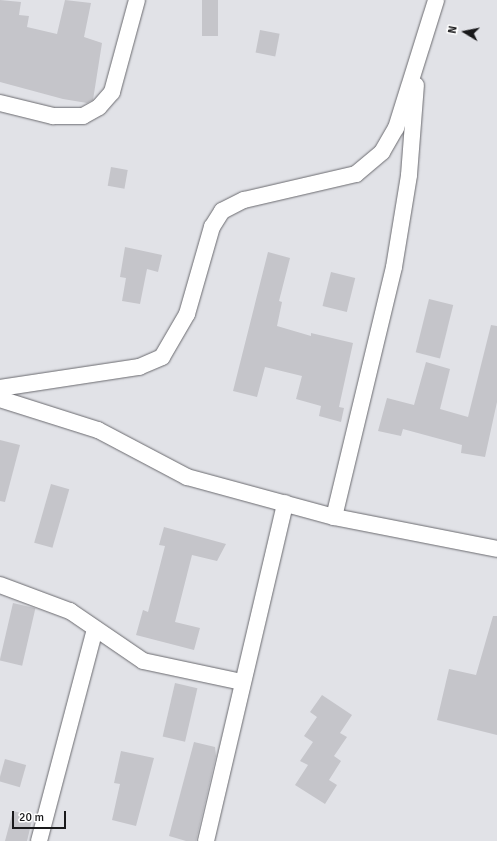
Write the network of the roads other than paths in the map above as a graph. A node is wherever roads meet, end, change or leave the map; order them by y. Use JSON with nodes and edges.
{"nodes":[{"id":1,"x":137,"y":0,"type":"edge"},
{"id":2,"x":436,"y":0,"type":"edge"},
{"id":3,"x":417,"y":61,"type":"junction"},
{"id":4,"x":0,"y":103,"type":"edge"},
{"id":5,"x":0,"y":388,"type":"edge"},
{"id":6,"x":0,"y":399,"type":"edge"},
{"id":7,"x":286,"y":503,"type":"junction"},
{"id":8,"x":334,"y":517,"type":"junction"},
{"id":9,"x":497,"y":549,"type":"edge"},
{"id":10,"x":0,"y":585,"type":"edge"},
{"id":11,"x":95,"y":629,"type":"junction"},
{"id":12,"x":242,"y":682,"type":"junction"},
{"id":13,"x":38,"y":841,"type":"edge"},
{"id":14,"x":206,"y":841,"type":"edge"}],
"edges":[{"from":1,"to":4,"type":"street"},
{"from":2,"to":3,"type":"street"},
{"from":3,"to":5,"type":"street"},
{"from":3,"to":8,"type":"street"},
{"from":6,"to":7,"type":"street"},
{"from":7,"to":8,"type":"street"},
{"from":7,"to":12,"type":"street"},
{"from":8,"to":9,"type":"street"},
{"from":10,"to":11,"type":"street"},
{"from":11,"to":12,"type":"street"},
{"from":11,"to":13,"type":"street"},
{"from":12,"to":14,"type":"street"}]}
